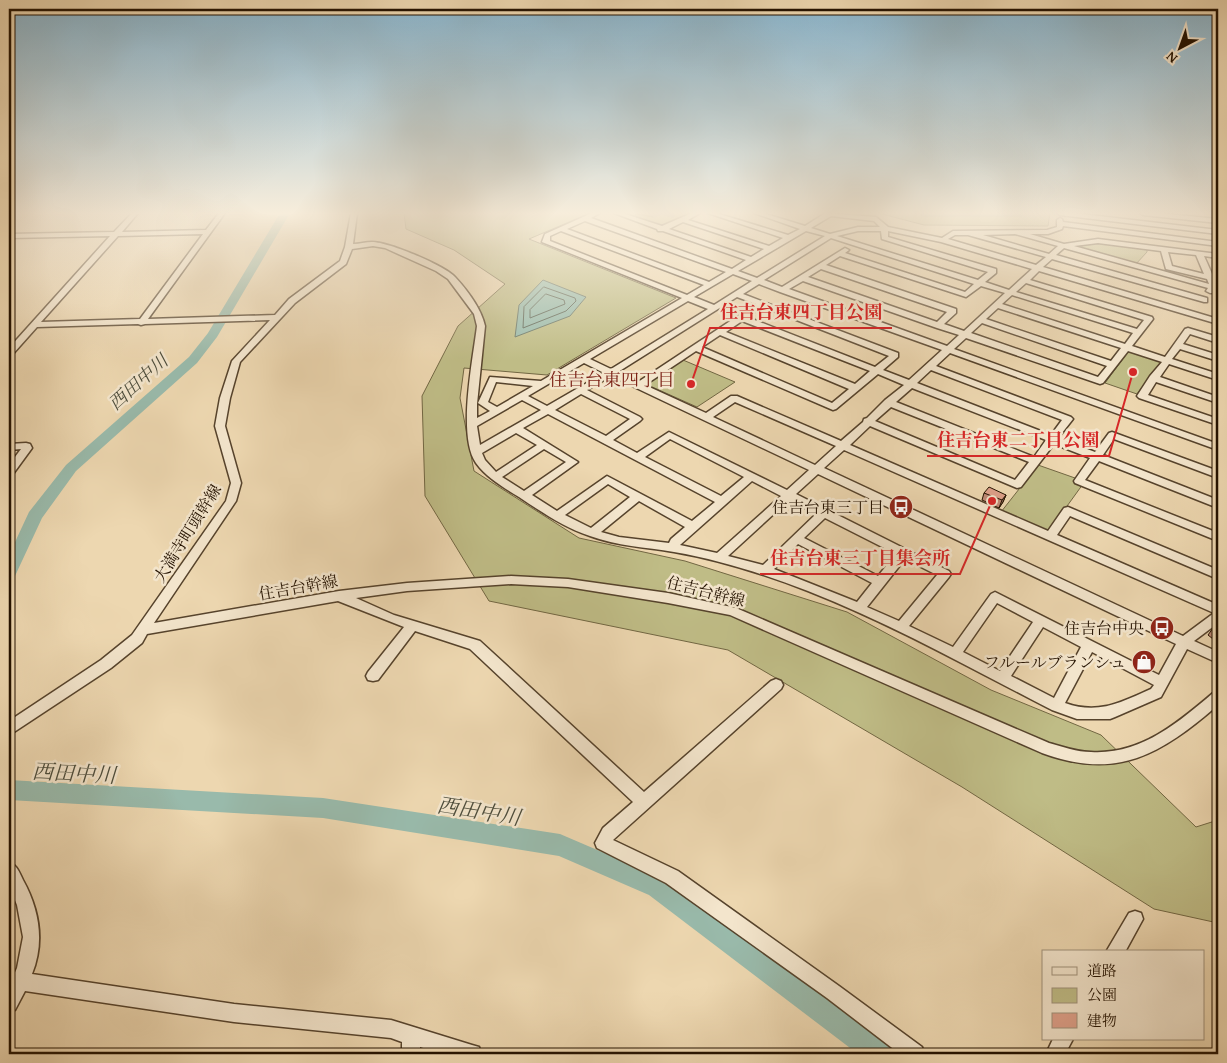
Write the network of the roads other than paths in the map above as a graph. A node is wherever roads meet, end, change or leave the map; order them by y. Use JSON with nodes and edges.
{"nodes":[{"id":1,"x":91,"y":263,"type":"edge"},
{"id":2,"x":185,"y":263,"type":"edge"},
{"id":3,"x":342,"y":263,"type":"edge"},
{"id":4,"x":425,"y":263,"type":"edge"},
{"id":5,"x":600,"y":263,"type":"edge"},
{"id":6,"x":650,"y":263,"type":"edge"},
{"id":7,"x":707,"y":263,"type":"edge"},
{"id":8,"x":748,"y":263,"type":"edge"},
{"id":9,"x":786,"y":263,"type":"edge"},
{"id":10,"x":826,"y":263,"type":"edge"},
{"id":11,"x":866,"y":263,"type":"edge"},
{"id":12,"x":915,"y":263,"type":"edge"},
{"id":13,"x":965,"y":263,"type":"edge"},
{"id":14,"x":1019,"y":263,"type":"edge"},
{"id":15,"x":1043,"y":263,"type":"edge"},
{"id":16,"x":1073,"y":263,"type":"edge"},
{"id":17,"x":1123,"y":263,"type":"edge"},
{"id":18,"x":1168,"y":263,"type":"edge"},
{"id":19,"x":1203,"y":263,"type":"edge"},
{"id":20,"x":821,"y":266,"type":"junction"},
{"id":21,"x":1037,"y":268,"type":"junction"},
{"id":22,"x":732,"y":272,"type":"junction"},
{"id":23,"x":804,"y":278,"type":"junction"},
{"id":24,"x":1210,"y":278,"type":"junction"},
{"id":25,"x":758,"y":280,"type":"junction"},
{"id":26,"x":1023,"y":280,"type":"junction"},
{"id":27,"x":981,"y":283,"type":"junction"},
{"id":28,"x":710,"y":285,"type":"junction"},
{"id":29,"x":1212,"y":287,"type":"junction"},
{"id":30,"x":783,"y":290,"type":"junction"},
{"id":31,"x":1010,"y":292,"type":"junction"},
{"id":32,"x":736,"y":294,"type":"junction"},
{"id":33,"x":689,"y":297,"type":"junction"},
{"id":34,"x":1204,"y":300,"type":"junction"},
{"id":35,"x":762,"y":304,"type":"junction"},
{"id":36,"x":996,"y":305,"type":"junction"},
{"id":37,"x":714,"y":308,"type":"junction"},
{"id":38,"x":1193,"y":314,"type":"junction"},
{"id":39,"x":276,"y":318,"type":"junction"},
{"id":40,"x":742,"y":318,"type":"junction"},
{"id":41,"x":980,"y":320,"type":"junction"},
{"id":42,"x":140,"y":322,"type":"junction"},
{"id":43,"x":1218,"y":322,"type":"edge"},
{"id":44,"x":33,"y":325,"type":"junction"},
{"id":45,"x":940,"y":326,"type":"junction"},
{"id":46,"x":719,"y":332,"type":"junction"},
{"id":47,"x":1137,"y":332,"type":"junction"},
{"id":48,"x":964,"y":334,"type":"junction"},
{"id":49,"x":1218,"y":340,"type":"edge"},
{"id":50,"x":1177,"y":345,"type":"junction"},
{"id":51,"x":696,"y":348,"type":"junction"},
{"id":52,"x":1126,"y":348,"type":"junction"},
{"id":53,"x":946,"y":349,"type":"junction"},
{"id":54,"x":9,"y":353,"type":"edge"},
{"id":55,"x":1218,"y":358,"type":"edge"},
{"id":56,"x":584,"y":360,"type":"junction"},
{"id":57,"x":1166,"y":360,"type":"junction"},
{"id":58,"x":1112,"y":365,"type":"junction"},
{"id":59,"x":928,"y":366,"type":"junction"},
{"id":60,"x":876,"y":371,"type":"junction"},
{"id":61,"x":612,"y":372,"type":"junction"},
{"id":62,"x":1218,"y":377,"type":"edge"},
{"id":63,"x":1153,"y":378,"type":"junction"},
{"id":64,"x":544,"y":384,"type":"junction"},
{"id":65,"x":908,"y":384,"type":"junction"},
{"id":66,"x":639,"y":385,"type":"junction"},
{"id":67,"x":856,"y":388,"type":"junction"},
{"id":68,"x":579,"y":390,"type":"junction"},
{"id":69,"x":523,"y":397,"type":"junction"},
{"id":70,"x":1218,"y":400,"type":"edge"},
{"id":71,"x":888,"y":402,"type":"junction"},
{"id":72,"x":548,"y":408,"type":"junction"},
{"id":73,"x":498,"y":411,"type":"junction"},
{"id":74,"x":707,"y":417,"type":"junction"},
{"id":75,"x":867,"y":421,"type":"junction"},
{"id":76,"x":1218,"y":422,"type":"edge"},
{"id":77,"x":473,"y":425,"type":"junction"},
{"id":78,"x":516,"y":428,"type":"junction"},
{"id":79,"x":1052,"y":439,"type":"junction"},
{"id":80,"x":607,"y":440,"type":"junction"},
{"id":81,"x":544,"y":444,"type":"junction"},
{"id":82,"x":842,"y":444,"type":"junction"},
{"id":83,"x":9,"y":447,"type":"edge"},
{"id":84,"x":1218,"y":447,"type":"edge"},
{"id":85,"x":476,"y":452,"type":"junction"},
{"id":86,"x":639,"y":456,"type":"junction"},
{"id":87,"x":1095,"y":456,"type":"junction"},
{"id":88,"x":1035,"y":461,"type":"junction"},
{"id":89,"x":817,"y":468,"type":"junction"},
{"id":90,"x":9,"y":472,"type":"edge"},
{"id":91,"x":1218,"y":475,"type":"edge"},
{"id":92,"x":751,"y":476,"type":"junction"},
{"id":93,"x":494,"y":477,"type":"junction"},
{"id":94,"x":787,"y":494,"type":"junction"},
{"id":95,"x":524,"y":496,"type":"junction"},
{"id":96,"x":638,"y":496,"type":"junction"},
{"id":97,"x":722,"y":502,"type":"junction"},
{"id":98,"x":1218,"y":504,"type":"edge"},
{"id":99,"x":824,"y":512,"type":"junction"},
{"id":100,"x":557,"y":516,"type":"junction"},
{"id":101,"x":692,"y":526,"type":"junction"},
{"id":102,"x":592,"y":533,"type":"junction"},
{"id":103,"x":1050,"y":536,"type":"junction"},
{"id":104,"x":1218,"y":537,"type":"edge"},
{"id":105,"x":797,"y":539,"type":"junction"},
{"id":106,"x":674,"y":548,"type":"junction"},
{"id":107,"x":904,"y":553,"type":"junction"},
{"id":108,"x":719,"y":558,"type":"junction"},
{"id":109,"x":765,"y":570,"type":"junction"},
{"id":110,"x":1218,"y":575,"type":"edge"},
{"id":111,"x":880,"y":582,"type":"junction"},
{"id":112,"x":339,"y":596,"type":"junction"},
{"id":113,"x":859,"y":608,"type":"junction"},
{"id":114,"x":1218,"y":610,"type":"edge"},
{"id":115,"x":1218,"y":617,"type":"edge"},
{"id":116,"x":1041,"y":621,"type":"junction"},
{"id":117,"x":412,"y":626,"type":"junction"},
{"id":118,"x":901,"y":627,"type":"junction"},
{"id":119,"x":144,"y":630,"type":"junction"},
{"id":120,"x":1184,"y":642,"type":"junction"},
{"id":121,"x":1089,"y":645,"type":"junction"},
{"id":122,"x":955,"y":654,"type":"junction"},
{"id":123,"x":1218,"y":658,"type":"edge"},
{"id":124,"x":373,"y":676,"type":"dead end"},
{"id":125,"x":1002,"y":679,"type":"junction"},
{"id":126,"x":1162,"y":682,"type":"junction"},
{"id":127,"x":776,"y":684,"type":"dead end"},
{"id":128,"x":1218,"y":697,"type":"edge"},
{"id":129,"x":1057,"y":706,"type":"junction"},
{"id":130,"x":9,"y":728,"type":"edge"},
{"id":131,"x":644,"y":802,"type":"junction"},
{"id":132,"x":9,"y":870,"type":"edge"},
{"id":133,"x":1135,"y":919,"type":"dead end"},
{"id":134,"x":1116,"y":950,"type":"edge"},
{"id":135,"x":21,"y":981,"type":"junction"},
{"id":136,"x":9,"y":1004,"type":"edge"},
{"id":137,"x":1063,"y":1040,"type":"edge"},
{"id":138,"x":411,"y":1045,"type":"edge"},
{"id":139,"x":472,"y":1054,"type":"edge"},
{"id":140,"x":915,"y":1054,"type":"edge"},
{"id":141,"x":1055,"y":1054,"type":"edge"}],
"edges":[{"from":1,"to":44,"type":"street"},
{"from":2,"to":42,"type":"street"},
{"from":3,"to":39,"type":"street","name":"大満寺町頭幹線"},
{"from":4,"to":77,"type":"street"},
{"from":5,"to":33,"type":"street"},
{"from":6,"to":28,"type":"street"},
{"from":7,"to":22,"type":"street"},
{"from":8,"to":22,"type":"street"},
{"from":9,"to":25,"type":"street"},
{"from":10,"to":20,"type":"street"},
{"from":11,"to":27,"type":"street"},
{"from":12,"to":27,"type":"street"},
{"from":13,"to":27,"type":"street"},
{"from":14,"to":21,"type":"street"},
{"from":15,"to":21,"type":"street"},
{"from":16,"to":34,"type":"street"},
{"from":17,"to":29,"type":"street"},
{"from":18,"to":24,"type":"street"},
{"from":19,"to":24,"type":"street"},
{"from":20,"to":23,"type":"street"},
{"from":20,"to":45,"type":"street"},
{"from":21,"to":26,"type":"street"},
{"from":21,"to":38,"type":"street"},
{"from":22,"to":25,"type":"street"},
{"from":22,"to":28,"type":"street"},
{"from":23,"to":30,"type":"street"},
{"from":23,"to":45,"type":"street"},
{"from":24,"to":29,"type":"street"},
{"from":25,"to":30,"type":"street"},
{"from":25,"to":32,"type":"street"},
{"from":26,"to":31,"type":"street"},
{"from":26,"to":47,"type":"street"},
{"from":27,"to":31,"type":"street"},
{"from":28,"to":33,"type":"street"},
{"from":29,"to":34,"type":"street"},
{"from":30,"to":53,"type":"street"},
{"from":31,"to":36,"type":"street"},
{"from":31,"to":47,"type":"street"},
{"from":32,"to":35,"type":"street"},
{"from":32,"to":37,"type":"street"},
{"from":33,"to":37,"type":"street"},
{"from":33,"to":56,"type":"street"},
{"from":34,"to":38,"type":"street"},
{"from":35,"to":40,"type":"street"},
{"from":35,"to":60,"type":"street"},
{"from":36,"to":41,"type":"street"},
{"from":36,"to":52,"type":"street"},
{"from":37,"to":61,"type":"street"},
{"from":38,"to":43,"type":"street"},
{"from":39,"to":42,"type":"street"},
{"from":39,"to":119,"type":"street","name":"大満寺町頭幹線"},
{"from":40,"to":46,"type":"street"},
{"from":40,"to":60,"type":"street"},
{"from":41,"to":48,"type":"street"},
{"from":41,"to":58,"type":"street"},
{"from":42,"to":44,"type":"street"},
{"from":44,"to":54,"type":"street"},
{"from":45,"to":48,"type":"street"},
{"from":46,"to":51,"type":"street"},
{"from":46,"to":67,"type":"street"},
{"from":47,"to":52,"type":"street"},
{"from":48,"to":53,"type":"street"},
{"from":48,"to":58,"type":"street"},
{"from":49,"to":50,"type":"street"},
{"from":50,"to":55,"type":"street"},
{"from":50,"to":57,"type":"street"},
{"from":51,"to":66,"type":"street"},
{"from":51,"to":67,"type":"street"},
{"from":52,"to":57,"type":"street"},
{"from":52,"to":58,"type":"street"},
{"from":53,"to":59,"type":"street"},
{"from":53,"to":84,"type":"street"},
{"from":56,"to":61,"type":"street"},
{"from":56,"to":64,"type":"street"},
{"from":57,"to":62,"type":"street"},
{"from":57,"to":63,"type":"street"},
{"from":59,"to":65,"type":"street"},
{"from":59,"to":79,"type":"street"},
{"from":60,"to":65,"type":"street"},
{"from":60,"to":67,"type":"street"},
{"from":61,"to":66,"type":"street"},
{"from":61,"to":68,"type":"street"},
{"from":63,"to":70,"type":"street"},
{"from":63,"to":76,"type":"street"},
{"from":64,"to":69,"type":"street"},
{"from":64,"to":73,"type":"street"},
{"from":65,"to":71,"type":"street"},
{"from":65,"to":79,"type":"street"},
{"from":66,"to":74,"type":"street"},
{"from":68,"to":72,"type":"street"},
{"from":68,"to":80,"type":"street"},
{"from":69,"to":72,"type":"street"},
{"from":69,"to":73,"type":"street"},
{"from":71,"to":75,"type":"street"},
{"from":71,"to":88,"type":"street"},
{"from":72,"to":78,"type":"street"},
{"from":72,"to":80,"type":"street"},
{"from":73,"to":77,"type":"street"},
{"from":74,"to":82,"type":"street"},
{"from":74,"to":89,"type":"street"},
{"from":75,"to":82,"type":"street"},
{"from":75,"to":88,"type":"street"},
{"from":77,"to":85,"type":"street"},
{"from":78,"to":81,"type":"street"},
{"from":78,"to":85,"type":"street"},
{"from":79,"to":87,"type":"street"},
{"from":79,"to":88,"type":"street"},
{"from":80,"to":86,"type":"street"},
{"from":81,"to":93,"type":"street"},
{"from":81,"to":95,"type":"street"},
{"from":82,"to":89,"type":"street"},
{"from":82,"to":103,"type":"street"},
{"from":83,"to":90,"type":"street"},
{"from":85,"to":93,"type":"street"},
{"from":86,"to":92,"type":"street"},
{"from":86,"to":97,"type":"street"},
{"from":87,"to":91,"type":"street"},
{"from":87,"to":98,"type":"street"},
{"from":87,"to":104,"type":"street"},
{"from":89,"to":94,"type":"street"},
{"from":89,"to":120,"type":"street"},
{"from":92,"to":94,"type":"street"},
{"from":92,"to":97,"type":"street"},
{"from":93,"to":95,"type":"street"},
{"from":94,"to":99,"type":"street"},
{"from":94,"to":108,"type":"street"},
{"from":95,"to":100,"type":"street"},
{"from":96,"to":100,"type":"street"},
{"from":96,"to":101,"type":"street"},
{"from":96,"to":102,"type":"street"},
{"from":97,"to":101,"type":"street"},
{"from":99,"to":105,"type":"street"},
{"from":99,"to":107,"type":"street"},
{"from":100,"to":102,"type":"street"},
{"from":101,"to":106,"type":"street"},
{"from":102,"to":106,"type":"street"},
{"from":103,"to":110,"type":"street"},
{"from":103,"to":114,"type":"street"},
{"from":105,"to":109,"type":"street"},
{"from":105,"to":111,"type":"street"},
{"from":106,"to":108,"type":"street"},
{"from":107,"to":111,"type":"street"},
{"from":107,"to":118,"type":"street"},
{"from":108,"to":109,"type":"street"},
{"from":109,"to":113,"type":"street"},
{"from":111,"to":113,"type":"street"},
{"from":112,"to":117,"type":"street"},
{"from":112,"to":119,"type":"street","name":"住吉台幹線"},
{"from":112,"to":128,"type":"street","name":"住吉台幹線"},
{"from":113,"to":118,"type":"street"},
{"from":115,"to":120,"type":"street"},
{"from":116,"to":121,"type":"street"},
{"from":116,"to":122,"type":"street"},
{"from":116,"to":125,"type":"street"},
{"from":117,"to":124,"type":"street"},
{"from":117,"to":131,"type":"street"},
{"from":118,"to":122,"type":"street"},
{"from":119,"to":130,"type":"street","name":"大満寺町頭幹線"},
{"from":120,"to":123,"type":"street"},
{"from":120,"to":126,"type":"street"},
{"from":121,"to":126,"type":"street"},
{"from":121,"to":129,"type":"street"},
{"from":122,"to":125,"type":"street"},
{"from":125,"to":129,"type":"street"},
{"from":126,"to":129,"type":"street"},
{"from":127,"to":131,"type":"street"},
{"from":131,"to":140,"type":"street"},
{"from":132,"to":135,"type":"street"},
{"from":133,"to":134,"type":"street"},
{"from":135,"to":136,"type":"street"},
{"from":135,"to":138,"type":"street"},
{"from":137,"to":141,"type":"street"},
{"from":138,"to":139,"type":"street"}]}
